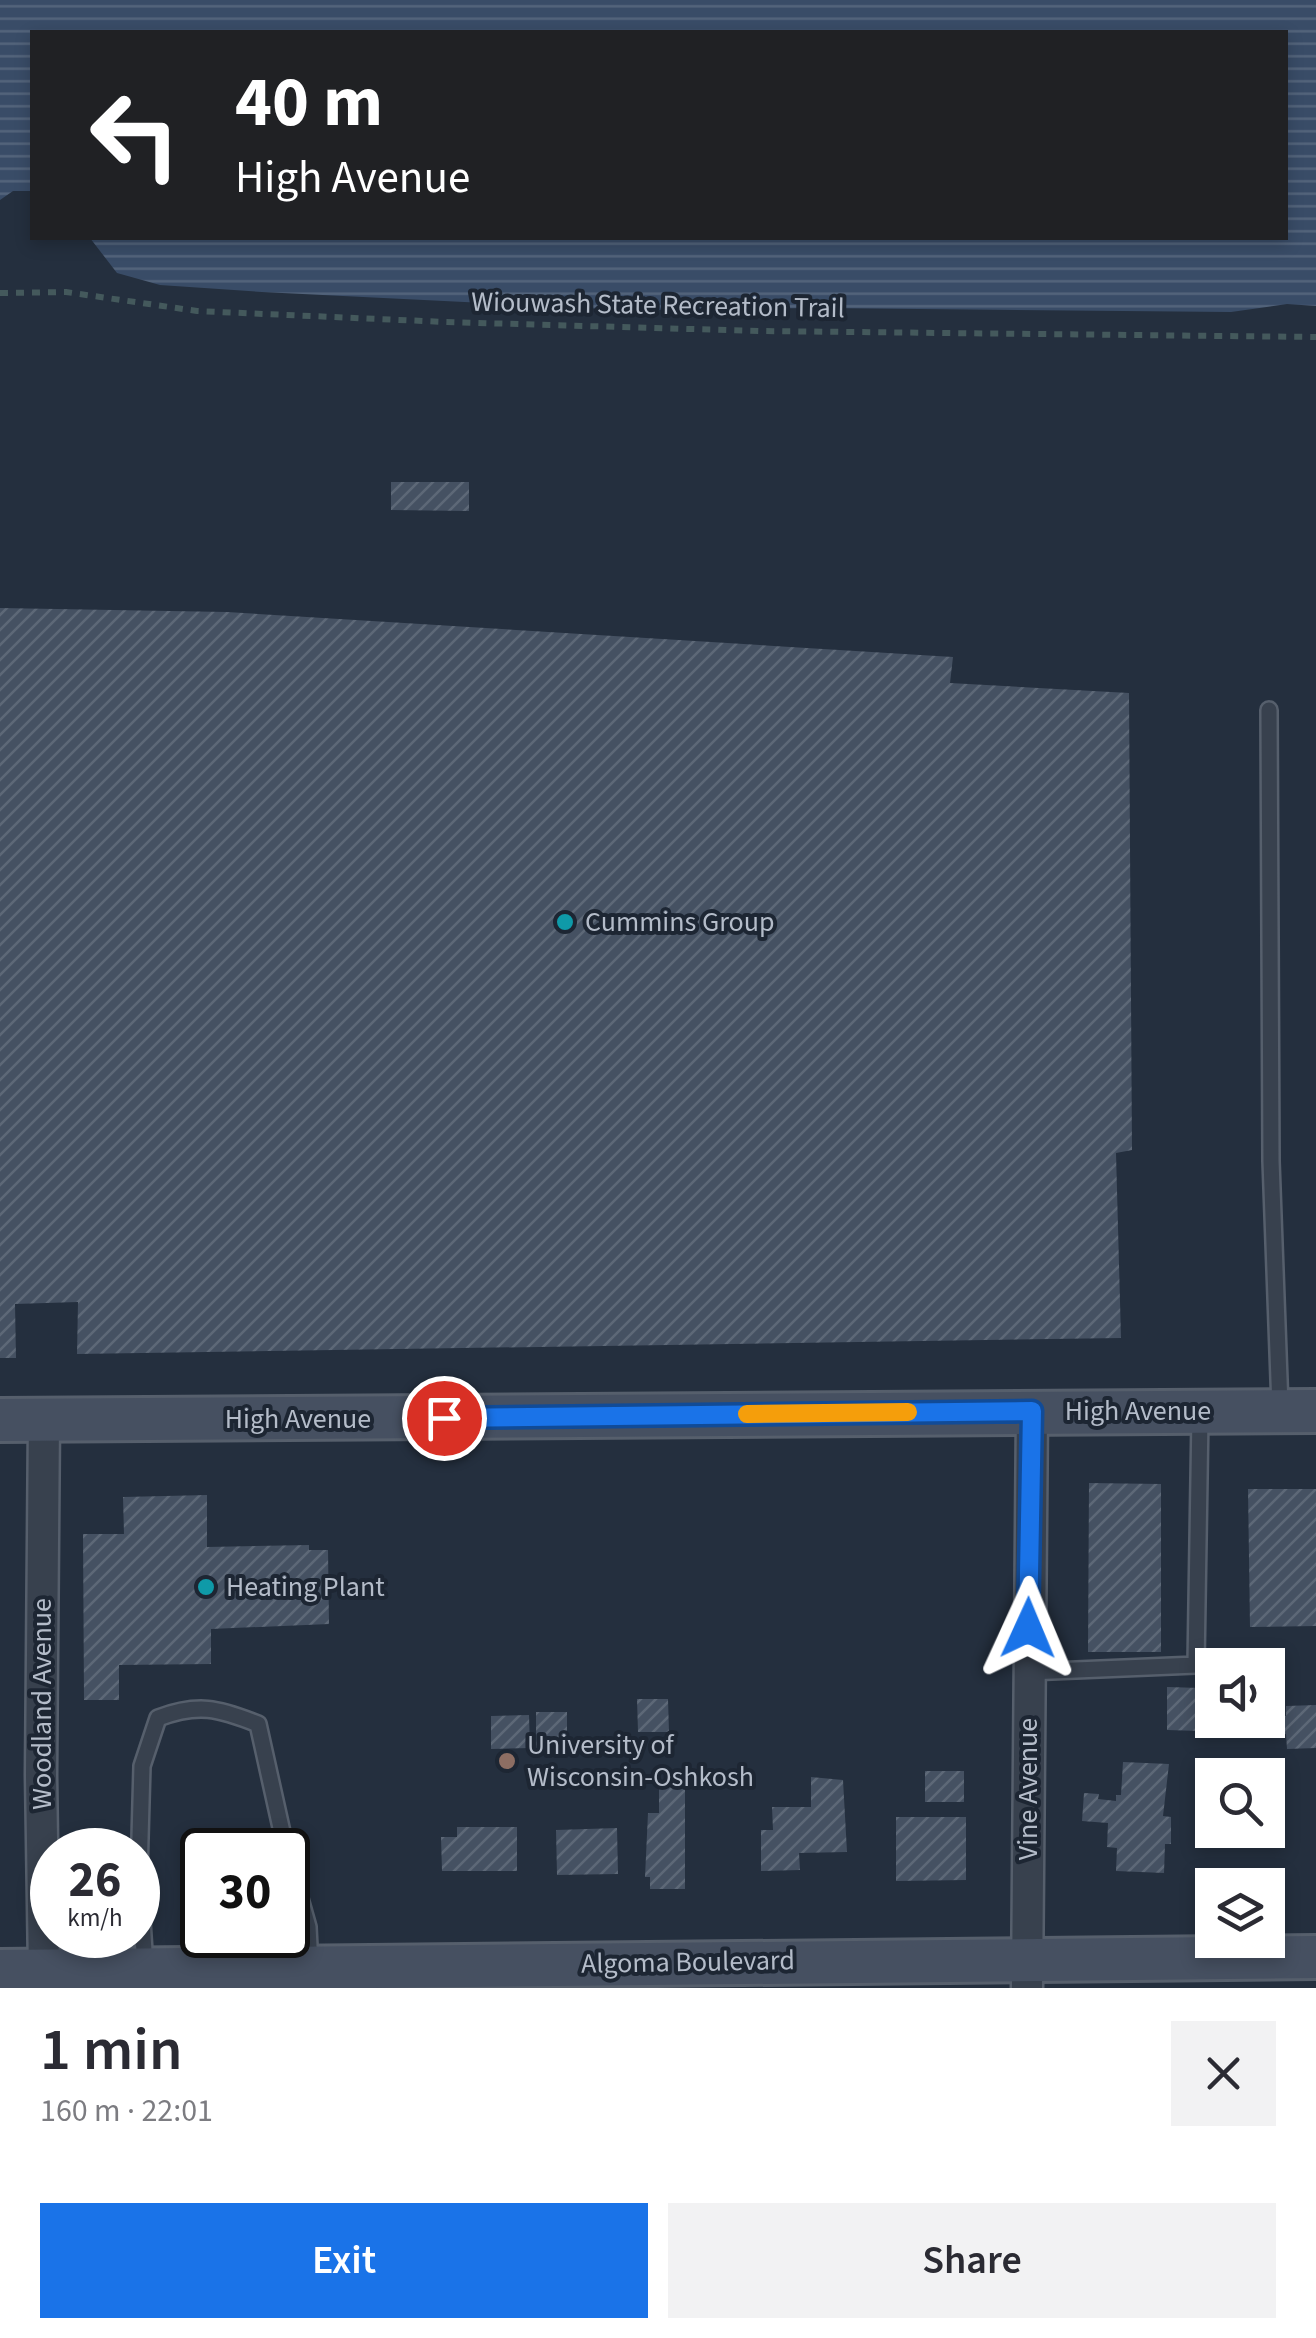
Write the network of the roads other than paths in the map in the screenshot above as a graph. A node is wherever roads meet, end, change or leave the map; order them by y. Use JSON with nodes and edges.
{"nodes":[{"id":1,"x":1269,"y":710,"type":"dead end"},
{"id":2,"x":1032,"y":1411,"type":"junction"},
{"id":3,"x":1298,"y":1411,"type":"edge"},
{"id":4,"x":1200,"y":1412,"type":"junction"},
{"id":5,"x":0,"y":1420,"type":"edge"},
{"id":6,"x":44,"y":1420,"type":"junction"},
{"id":7,"x":1028,"y":1672,"type":"junction"},
{"id":8,"x":281,"y":1828,"type":"edge"},
{"id":9,"x":1316,"y":1957,"type":"edge"},
{"id":10,"x":310,"y":1958,"type":"edge"},
{"id":11,"x":310,"y":1966,"type":"junction"},
{"id":12,"x":145,"y":1967,"type":"junction"},
{"id":13,"x":0,"y":1970,"type":"edge"},
{"id":14,"x":1027,"y":1974,"type":"edge"},
{"id":15,"x":44,"y":1979,"type":"edge"}],
"edges":[{"from":1,"to":3,"type":"lane"},
{"from":2,"to":4,"type":"main road","name":"High Avenue"},
{"from":2,"to":6,"type":"main road","name":"High Avenue"},
{"from":2,"to":7,"type":"street","name":"Vine Avenue"},
{"from":3,"to":4,"type":"main road","name":"High Avenue"},
{"from":4,"to":7,"type":"lane"},
{"from":5,"to":6,"type":"main road","name":"High Avenue"},
{"from":6,"to":15,"type":"street","name":"Woodland Avenue"},
{"from":7,"to":14,"type":"street","name":"Vine Avenue"},
{"from":8,"to":12,"type":"lane"},
{"from":9,"to":14,"type":"main road","name":"Algoma Boulevard"},
{"from":10,"to":11,"type":"lane"},
{"from":11,"to":12,"type":"main road","name":"Algoma Boulevard"},
{"from":11,"to":14,"type":"main road","name":"Algoma Boulevard"},
{"from":12,"to":15,"type":"main road","name":"Algoma Boulevard"},
{"from":13,"to":15,"type":"main road","name":"Algoma Boulevard"}]}
